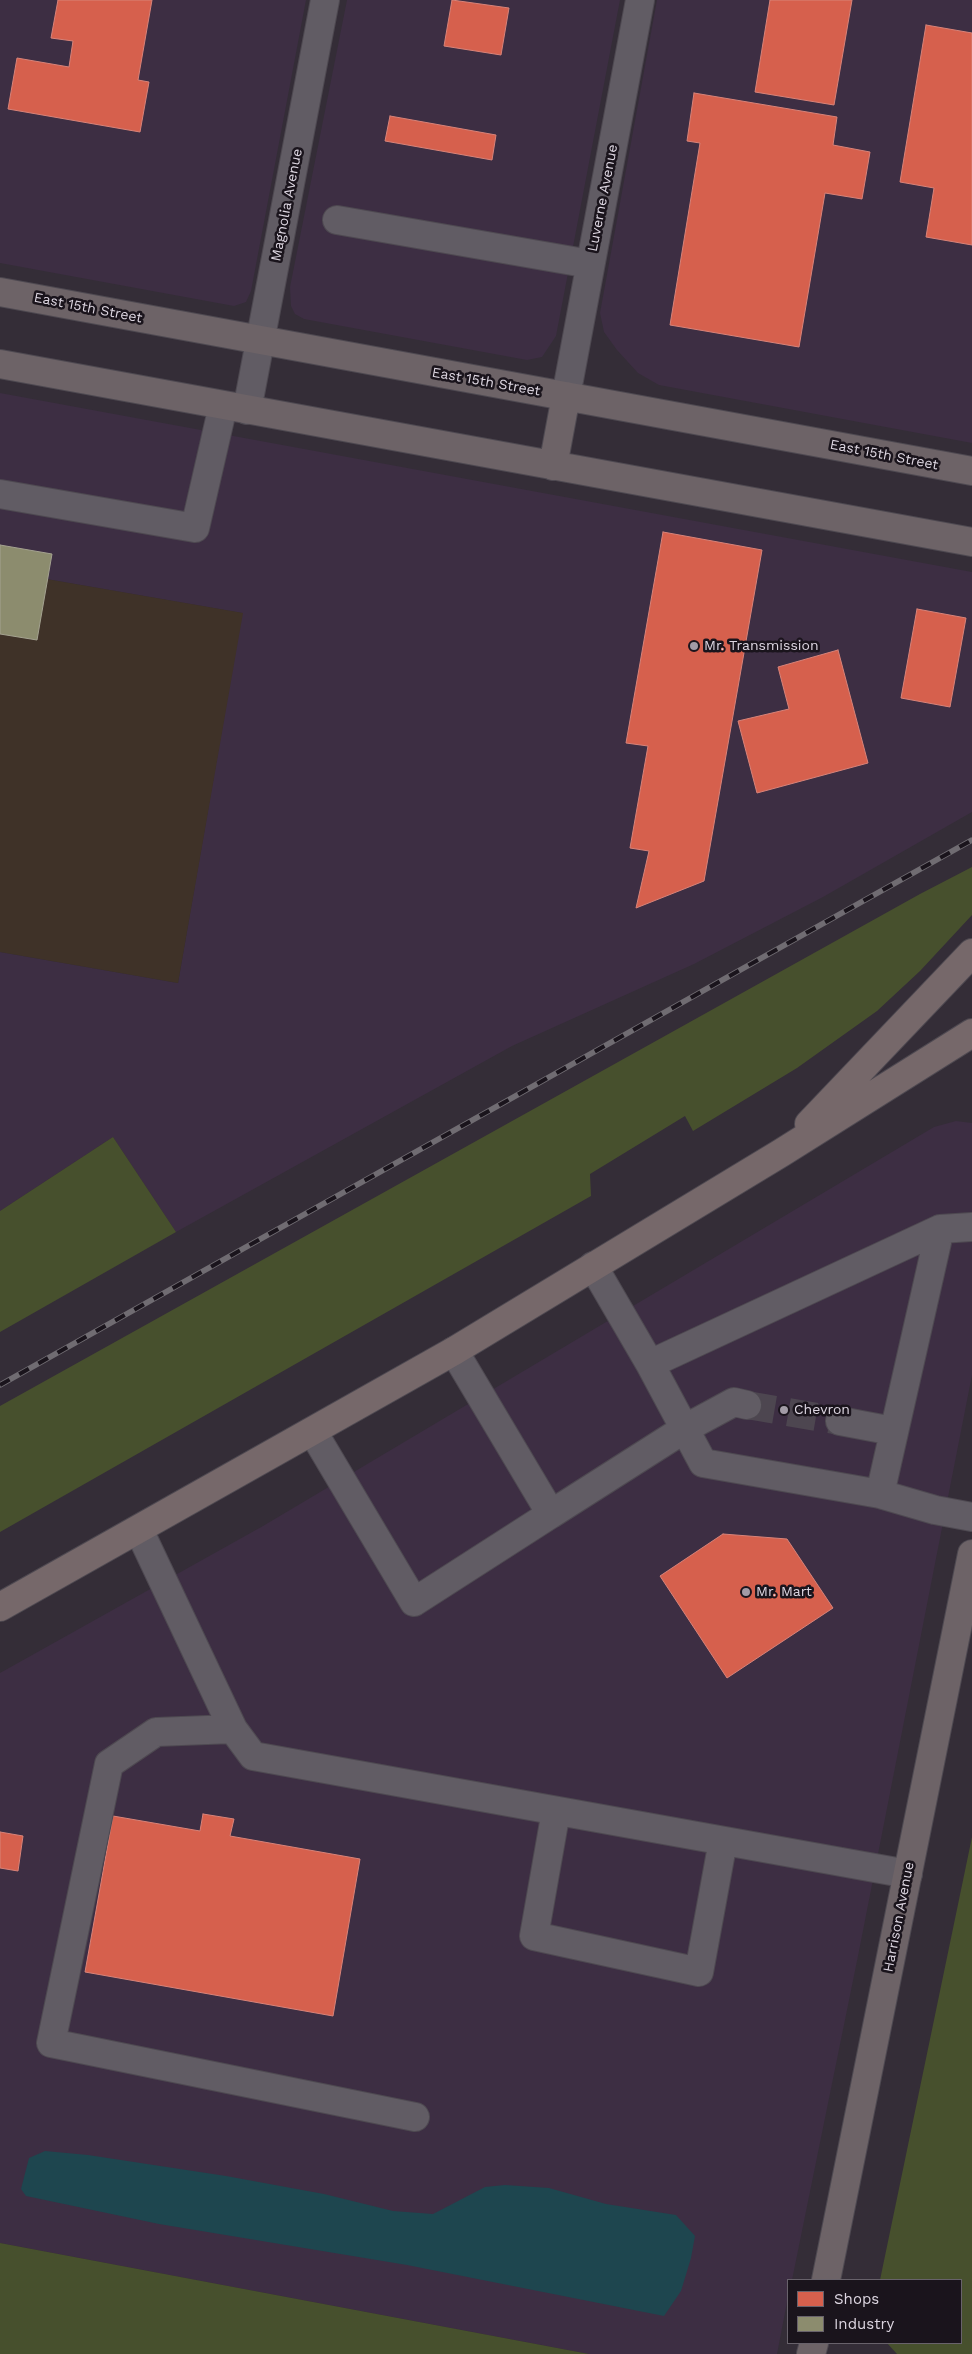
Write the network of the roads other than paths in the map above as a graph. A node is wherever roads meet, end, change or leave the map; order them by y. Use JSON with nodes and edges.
{"nodes":[{"id":1,"x":326,"y":0,"type":"edge"},
{"id":2,"x":640,"y":0,"type":"edge"},
{"id":3,"x":337,"y":220,"type":"dead end"},
{"id":4,"x":590,"y":264,"type":"junction"},
{"id":5,"x":0,"y":292,"type":"edge"},
{"id":6,"x":261,"y":340,"type":"junction"},
{"id":7,"x":0,"y":364,"type":"edge"},
{"id":8,"x":566,"y":396,"type":"junction"},
{"id":9,"x":235,"y":408,"type":"junction"},
{"id":10,"x":553,"y":466,"type":"junction"},
{"id":11,"x":972,"y":471,"type":"edge"},
{"id":12,"x":0,"y":494,"type":"edge"},
{"id":13,"x":972,"y":542,"type":"edge"},
{"id":14,"x":972,"y":953,"type":"edge"},
{"id":15,"x":972,"y":1034,"type":"edge"},
{"id":16,"x":781,"y":1153,"type":"junction"},
{"id":17,"x":972,"y":1227,"type":"edge"},
{"id":18,"x":940,"y":1229,"type":"junction"},
{"id":19,"x":593,"y":1266,"type":"junction"},
{"id":20,"x":454,"y":1351,"type":"junction"},
{"id":21,"x":650,"y":1364,"type":"junction"},
{"id":22,"x":747,"y":1405,"type":"tunnel mouth"},
{"id":23,"x":840,"y":1421,"type":"tunnel mouth"},
{"id":24,"x":686,"y":1428,"type":"junction"},
{"id":25,"x":893,"y":1430,"type":"junction"},
{"id":26,"x":313,"y":1432,"type":"junction"},
{"id":27,"x":880,"y":1494,"type":"junction"},
{"id":28,"x":551,"y":1514,"type":"junction"},
{"id":29,"x":972,"y":1517,"type":"edge"},
{"id":30,"x":138,"y":1530,"type":"junction"},
{"id":31,"x":972,"y":1554,"type":"edge"},
{"id":32,"x":0,"y":1607,"type":"edge"},
{"id":33,"x":233,"y":1729,"type":"junction"},
{"id":34,"x":556,"y":1811,"type":"junction"},
{"id":35,"x":723,"y":1841,"type":"junction"},
{"id":36,"x":908,"y":1874,"type":"junction"},
{"id":37,"x":415,"y":2117,"type":"dead end"},
{"id":38,"x":826,"y":2279,"type":"edge"}],
"edges":[{"from":1,"to":6,"type":"street","name":"Magnolia Avenue"},
{"from":2,"to":4,"type":"street","name":"Luverne Avenue"},
{"from":3,"to":4,"type":"street"},
{"from":4,"to":8,"type":"street","name":"Luverne Avenue"},
{"from":5,"to":6,"type":"main road","name":"East 15th Street"},
{"from":6,"to":8,"type":"main road","name":"East 15th Street"},
{"from":6,"to":9,"type":"street","name":"Magnolia Avenue"},
{"from":7,"to":9,"type":"main road"},
{"from":8,"to":10,"type":"main road"},
{"from":8,"to":11,"type":"main road","name":"East 15th Street"},
{"from":9,"to":10,"type":"main road"},
{"from":9,"to":12,"type":"street","name":"Magnolia Avenue"},
{"from":10,"to":13,"type":"main road"},
{"from":14,"to":16,"type":"highway"},
{"from":15,"to":16,"type":"highway"},
{"from":16,"to":19,"type":"highway"},
{"from":17,"to":18,"type":"street"},
{"from":18,"to":21,"type":"street"},
{"from":18,"to":25,"type":"street"},
{"from":19,"to":20,"type":"highway"},
{"from":19,"to":21,"type":"street"},
{"from":20,"to":26,"type":"highway"},
{"from":20,"to":28,"type":"street"},
{"from":21,"to":24,"type":"street"},
{"from":22,"to":24,"type":"street"},
{"from":23,"to":25,"type":"street"},
{"from":24,"to":27,"type":"street"},
{"from":24,"to":28,"type":"street"},
{"from":25,"to":27,"type":"street"},
{"from":26,"to":28,"type":"street"},
{"from":26,"to":30,"type":"highway"},
{"from":27,"to":29,"type":"street"},
{"from":30,"to":32,"type":"highway"},
{"from":30,"to":33,"type":"street"},
{"from":31,"to":36,"type":"main road","name":"Harrison Avenue"},
{"from":33,"to":34,"type":"street"},
{"from":33,"to":37,"type":"street"},
{"from":34,"to":35,"type":"street"},
{"from":34,"to":35,"type":"street"},
{"from":35,"to":36,"type":"street"},
{"from":36,"to":38,"type":"main road","name":"Harrison Avenue"}]}
